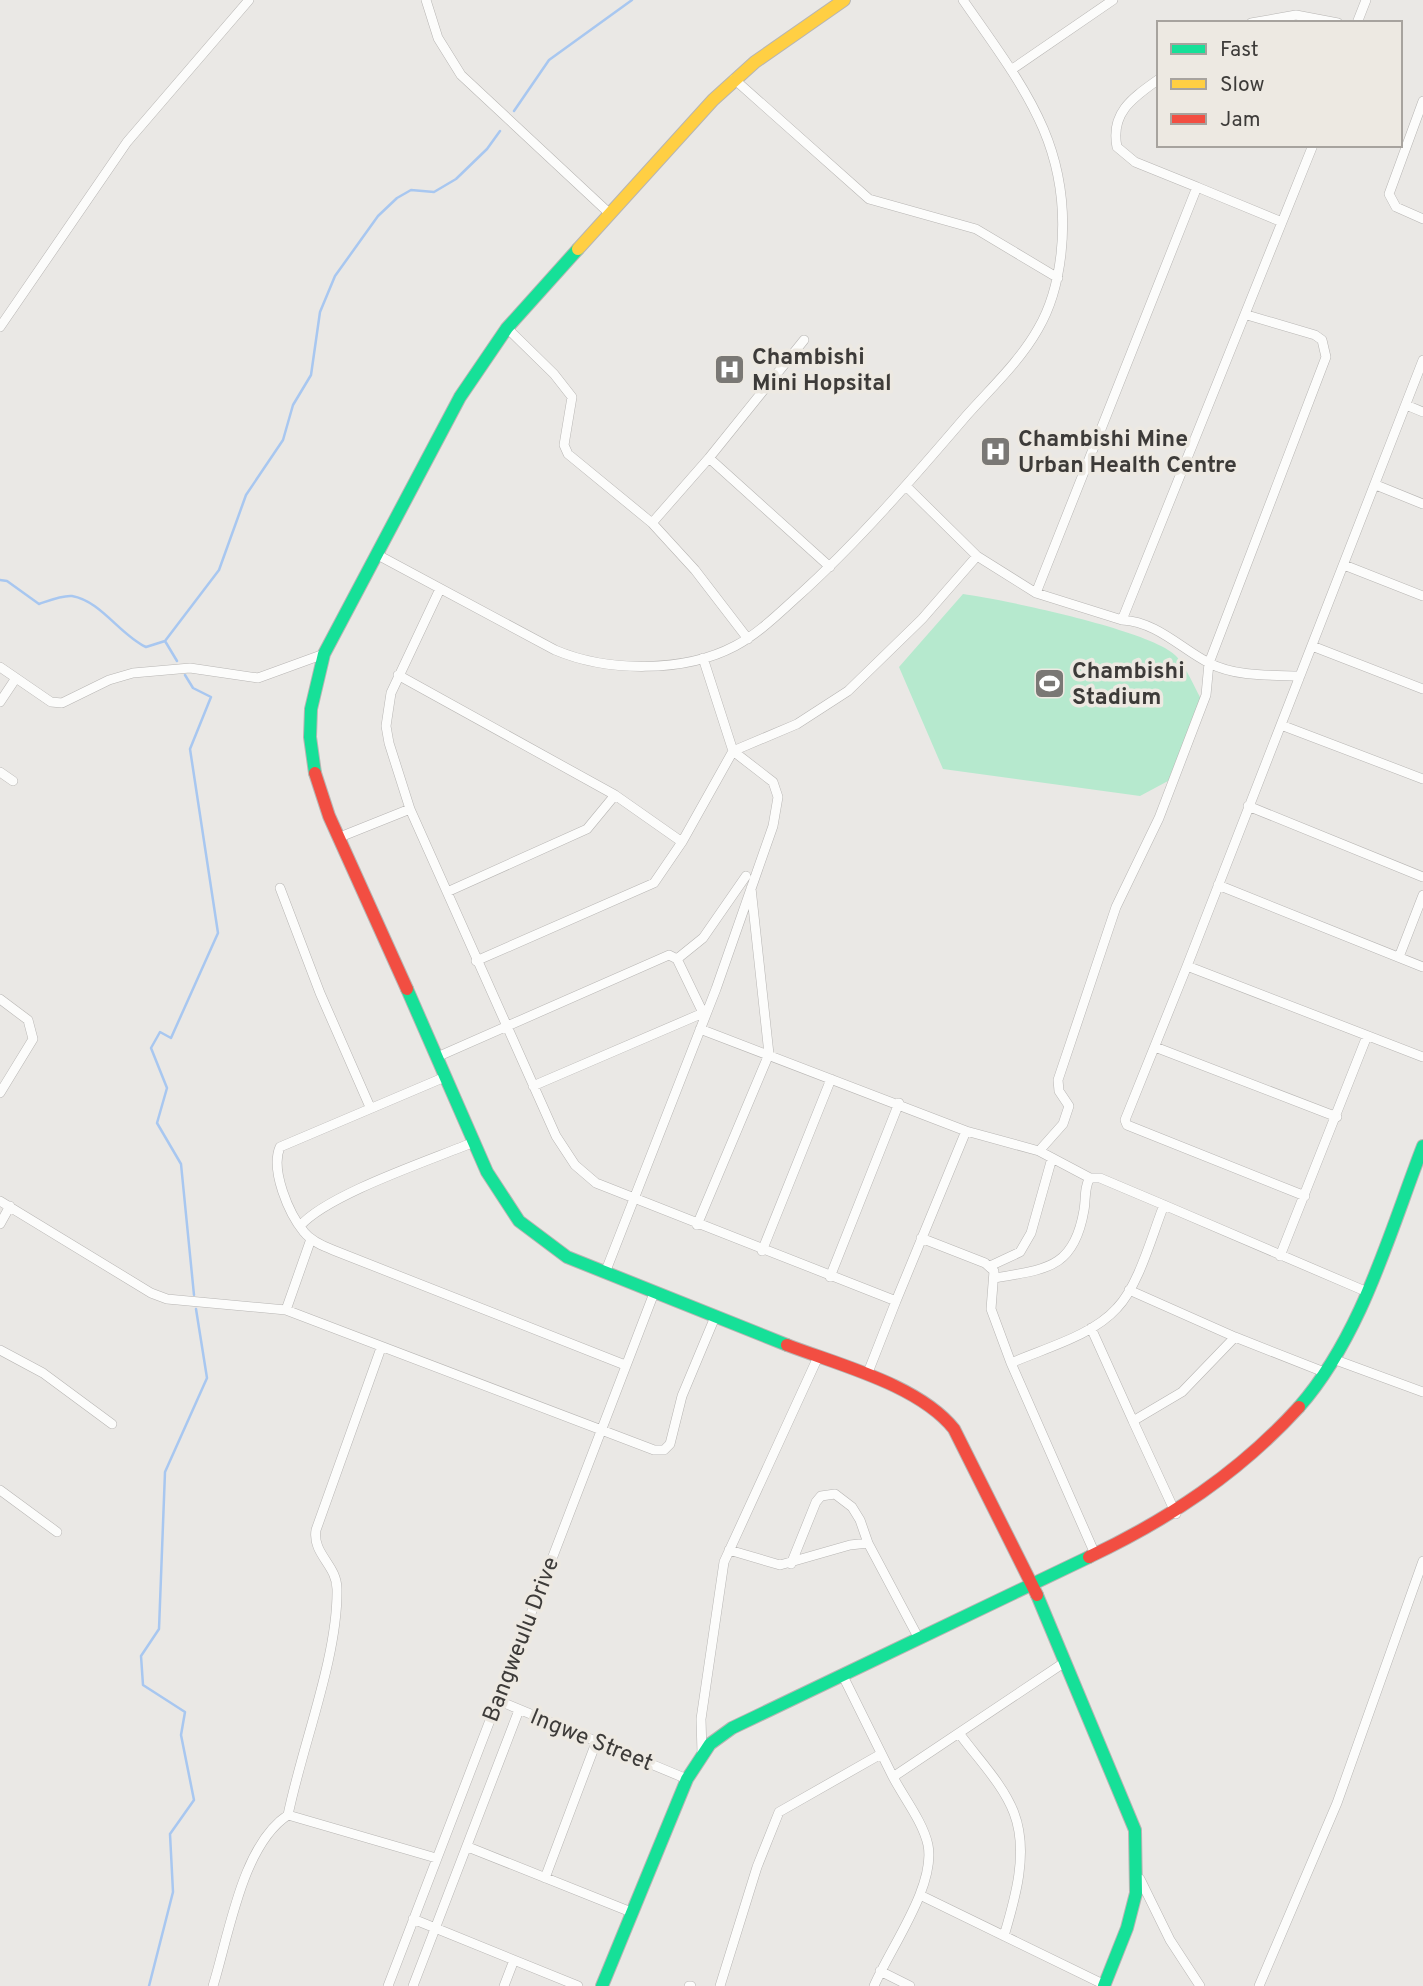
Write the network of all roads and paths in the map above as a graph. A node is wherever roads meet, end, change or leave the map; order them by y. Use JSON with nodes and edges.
{"nodes":[{"id":1,"x":248,"y":0,"type":"edge"},
{"id":2,"x":426,"y":0,"type":"edge"},
{"id":3,"x":844,"y":0,"type":"edge"},
{"id":4,"x":963,"y":0,"type":"edge"},
{"id":5,"x":1113,"y":0,"type":"edge"},
{"id":6,"x":1366,"y":0,"type":"edge"},
{"id":7,"x":1262,"y":21,"type":"edge"},
{"id":8,"x":1332,"y":21,"type":"edge"},
{"id":9,"x":1358,"y":21,"type":"edge"},
{"id":10,"x":1011,"y":70,"type":"junction"},
{"id":11,"x":734,"y":79,"type":"junction"},
{"id":12,"x":1157,"y":81,"type":"edge"},
{"id":13,"x":1423,"y":101,"type":"edge"},
{"id":14,"x":1312,"y":147,"type":"edge"},
{"id":15,"x":1197,"y":187,"type":"junction"},
{"id":16,"x":609,"y":212,"type":"junction"},
{"id":17,"x":1423,"y":219,"type":"edge"},
{"id":18,"x":1282,"y":222,"type":"junction"},
{"id":19,"x":1058,"y":278,"type":"junction"},
{"id":20,"x":1247,"y":315,"type":"junction"},
{"id":21,"x":0,"y":327,"type":"edge"},
{"id":22,"x":507,"y":328,"type":"junction"},
{"id":23,"x":804,"y":340,"type":"dead end"},
{"id":24,"x":1423,"y":360,"type":"edge"},
{"id":25,"x":1406,"y":405,"type":"junction"},
{"id":26,"x":1423,"y":412,"type":"edge"},
{"id":27,"x":709,"y":458,"type":"junction"},
{"id":28,"x":1376,"y":485,"type":"junction"},
{"id":29,"x":906,"y":486,"type":"junction"},
{"id":30,"x":1423,"y":504,"type":"edge"},
{"id":31,"x":652,"y":523,"type":"junction"},
{"id":32,"x":376,"y":554,"type":"junction"},
{"id":33,"x":977,"y":556,"type":"junction"},
{"id":34,"x":1344,"y":565,"type":"junction"},
{"id":35,"x":830,"y":567,"type":"junction"},
{"id":36,"x":440,"y":589,"type":"junction"},
{"id":37,"x":1036,"y":593,"type":"junction"},
{"id":38,"x":1423,"y":596,"type":"edge"},
{"id":39,"x":1122,"y":620,"type":"junction"},
{"id":40,"x":748,"y":639,"type":"junction"},
{"id":41,"x":1312,"y":646,"type":"junction"},
{"id":42,"x":324,"y":654,"type":"junction"},
{"id":43,"x":703,"y":658,"type":"junction"},
{"id":44,"x":1209,"y":663,"type":"junction"},
{"id":45,"x":0,"y":667,"type":"edge"},
{"id":46,"x":398,"y":675,"type":"junction"},
{"id":47,"x":1300,"y":676,"type":"junction"},
{"id":48,"x":16,"y":678,"type":"junction"},
{"id":49,"x":1423,"y":689,"type":"edge"},
{"id":50,"x":0,"y":702,"type":"edge"},
{"id":51,"x":1281,"y":725,"type":"junction"},
{"id":52,"x":733,"y":751,"type":"junction"},
{"id":53,"x":0,"y":772,"type":"edge"},
{"id":54,"x":1423,"y":779,"type":"edge"},
{"id":55,"x":13,"y":781,"type":"dead end"},
{"id":56,"x":615,"y":795,"type":"junction"},
{"id":57,"x":1248,"y":806,"type":"junction"},
{"id":58,"x":410,"y":809,"type":"junction"},
{"id":59,"x":340,"y":837,"type":"junction"},
{"id":60,"x":682,"y":842,"type":"junction"},
{"id":61,"x":1423,"y":877,"type":"edge"},
{"id":62,"x":748,"y":880,"type":"junction"},
{"id":63,"x":1218,"y":885,"type":"junction"},
{"id":64,"x":280,"y":888,"type":"dead end"},
{"id":65,"x":447,"y":892,"type":"junction"},
{"id":66,"x":1423,"y":895,"type":"edge"},
{"id":67,"x":1399,"y":957,"type":"junction"},
{"id":68,"x":677,"y":958,"type":"junction"},
{"id":69,"x":476,"y":961,"type":"junction"},
{"id":70,"x":1186,"y":966,"type":"junction"},
{"id":71,"x":1423,"y":967,"type":"edge"},
{"id":72,"x":0,"y":999,"type":"edge"},
{"id":73,"x":704,"y":1015,"type":"junction"},
{"id":74,"x":505,"y":1026,"type":"junction"},
{"id":75,"x":701,"y":1029,"type":"junction"},
{"id":76,"x":1367,"y":1036,"type":"junction"},
{"id":77,"x":1155,"y":1046,"type":"junction"},
{"id":78,"x":769,"y":1055,"type":"junction"},
{"id":79,"x":437,"y":1057,"type":"junction"},
{"id":80,"x":1423,"y":1057,"type":"edge"},
{"id":81,"x":445,"y":1077,"type":"junction"},
{"id":82,"x":831,"y":1079,"type":"junction"},
{"id":83,"x":533,"y":1086,"type":"junction"},
{"id":84,"x":0,"y":1093,"type":"edge"},
{"id":85,"x":899,"y":1103,"type":"junction"},
{"id":86,"x":370,"y":1107,"type":"junction"},
{"id":87,"x":1337,"y":1117,"type":"junction"},
{"id":88,"x":966,"y":1131,"type":"junction"},
{"id":89,"x":474,"y":1142,"type":"junction"},
{"id":90,"x":1423,"y":1146,"type":"edge"},
{"id":91,"x":1039,"y":1151,"type":"junction"},
{"id":92,"x":1052,"y":1158,"type":"junction"},
{"id":93,"x":1090,"y":1178,"type":"junction"},
{"id":94,"x":1305,"y":1196,"type":"junction"},
{"id":95,"x":632,"y":1199,"type":"junction"},
{"id":96,"x":0,"y":1201,"type":"edge"},
{"id":97,"x":1164,"y":1205,"type":"junction"},
{"id":98,"x":10,"y":1206,"type":"junction"},
{"id":99,"x":0,"y":1224,"type":"edge"},
{"id":100,"x":697,"y":1225,"type":"junction"},
{"id":101,"x":300,"y":1226,"type":"junction"},
{"id":102,"x":921,"y":1238,"type":"junction"},
{"id":103,"x":311,"y":1239,"type":"junction"},
{"id":104,"x":762,"y":1251,"type":"junction"},
{"id":105,"x":1280,"y":1256,"type":"junction"},
{"id":106,"x":990,"y":1266,"type":"junction"},
{"id":107,"x":605,"y":1273,"type":"junction"},
{"id":108,"x":830,"y":1277,"type":"junction"},
{"id":109,"x":995,"y":1278,"type":"junction"},
{"id":110,"x":1129,"y":1290,"type":"junction"},
{"id":111,"x":1365,"y":1291,"type":"junction"},
{"id":112,"x":654,"y":1293,"type":"junction"},
{"id":113,"x":896,"y":1301,"type":"junction"},
{"id":114,"x":286,"y":1310,"type":"junction"},
{"id":115,"x":715,"y":1317,"type":"junction"},
{"id":116,"x":1091,"y":1328,"type":"junction"},
{"id":117,"x":1235,"y":1338,"type":"junction"},
{"id":118,"x":381,"y":1348,"type":"junction"},
{"id":119,"x":0,"y":1350,"type":"edge"},
{"id":120,"x":818,"y":1357,"type":"junction"},
{"id":121,"x":1333,"y":1359,"type":"junction"},
{"id":122,"x":1011,"y":1363,"type":"junction"},
{"id":123,"x":625,"y":1365,"type":"junction"},
{"id":124,"x":1324,"y":1372,"type":"junction"},
{"id":125,"x":867,"y":1375,"type":"junction"},
{"id":126,"x":1423,"y":1392,"type":"edge"},
{"id":127,"x":1133,"y":1421,"type":"junction"},
{"id":128,"x":112,"y":1424,"type":"dead end"},
{"id":129,"x":601,"y":1429,"type":"junction"},
{"id":130,"x":0,"y":1490,"type":"edge"},
{"id":131,"x":1176,"y":1514,"type":"junction"},
{"id":132,"x":57,"y":1532,"type":"dead end"},
{"id":133,"x":868,"y":1543,"type":"junction"},
{"id":134,"x":729,"y":1550,"type":"junction"},
{"id":135,"x":1095,"y":1554,"type":"junction"},
{"id":136,"x":1423,"y":1561,"type":"edge"},
{"id":137,"x":791,"y":1564,"type":"junction"},
{"id":138,"x":1032,"y":1583,"type":"junction"},
{"id":139,"x":918,"y":1637,"type":"junction"},
{"id":140,"x":1065,"y":1662,"type":"junction"},
{"id":141,"x":843,"y":1676,"type":"junction"},
{"id":142,"x":497,"y":1700,"type":"junction"},
{"id":143,"x":520,"y":1710,"type":"junction"},
{"id":144,"x":959,"y":1733,"type":"junction"},
{"id":145,"x":597,"y":1740,"type":"junction"},
{"id":146,"x":702,"y":1754,"type":"junction"},
{"id":147,"x":881,"y":1754,"type":"junction"},
{"id":148,"x":893,"y":1777,"type":"junction"},
{"id":149,"x":687,"y":1779,"type":"junction"},
{"id":150,"x":288,"y":1815,"type":"junction"},
{"id":151,"x":468,"y":1847,"type":"junction"},
{"id":152,"x":436,"y":1857,"type":"junction"},
{"id":153,"x":545,"y":1878,"type":"junction"},
{"id":154,"x":1140,"y":1880,"type":"junction"},
{"id":155,"x":920,"y":1895,"type":"junction"},
{"id":156,"x":631,"y":1912,"type":"junction"},
{"id":157,"x":413,"y":1919,"type":"junction"},
{"id":158,"x":436,"y":1928,"type":"junction"},
{"id":159,"x":1004,"y":1936,"type":"junction"},
{"id":160,"x":514,"y":1960,"type":"junction"},
{"id":161,"x":880,"y":1971,"type":"junction"},
{"id":162,"x":214,"y":1986,"type":"edge"},
{"id":163,"x":388,"y":1986,"type":"edge"},
{"id":164,"x":413,"y":1986,"type":"edge"},
{"id":165,"x":504,"y":1986,"type":"edge"},
{"id":166,"x":578,"y":1986,"type":"edge"},
{"id":167,"x":602,"y":1986,"type":"edge"},
{"id":168,"x":720,"y":1986,"type":"edge"},
{"id":169,"x":874,"y":1986,"type":"edge"},
{"id":170,"x":911,"y":1986,"type":"edge"},
{"id":171,"x":1104,"y":1986,"type":"edge"},
{"id":172,"x":1200,"y":1986,"type":"edge"},
{"id":173,"x":1259,"y":1986,"type":"edge"}],
"edges":[{"from":1,"to":21,"type":"street"},
{"from":2,"to":16,"type":"street"},
{"from":3,"to":11,"type":"street"},
{"from":4,"to":10,"type":"street"},
{"from":5,"to":10,"type":"street"},
{"from":6,"to":9,"type":"street"},
{"from":7,"to":8,"type":"street"},
{"from":10,"to":19,"type":"street"},
{"from":11,"to":16,"type":"street"},
{"from":11,"to":19,"type":"street"},
{"from":12,"to":15,"type":"street"},
{"from":13,"to":17,"type":"street"},
{"from":14,"to":18,"type":"street"},
{"from":15,"to":18,"type":"street"},
{"from":15,"to":37,"type":"street"},
{"from":16,"to":22,"type":"street"},
{"from":18,"to":20,"type":"street"},
{"from":19,"to":29,"type":"street"},
{"from":20,"to":39,"type":"street"},
{"from":20,"to":44,"type":"street"},
{"from":22,"to":31,"type":"street"},
{"from":22,"to":32,"type":"street"},
{"from":23,"to":27,"type":"street"},
{"from":24,"to":25,"type":"street"},
{"from":25,"to":26,"type":"street"},
{"from":25,"to":28,"type":"street"},
{"from":27,"to":31,"type":"street"},
{"from":27,"to":35,"type":"street"},
{"from":28,"to":30,"type":"street"},
{"from":28,"to":34,"type":"street"},
{"from":29,"to":33,"type":"street"},
{"from":29,"to":35,"type":"street"},
{"from":31,"to":40,"type":"street"},
{"from":32,"to":36,"type":"street"},
{"from":32,"to":42,"type":"street"},
{"from":33,"to":37,"type":"street"},
{"from":33,"to":52,"type":"street"},
{"from":34,"to":38,"type":"street"},
{"from":34,"to":41,"type":"street"},
{"from":35,"to":40,"type":"street"},
{"from":36,"to":43,"type":"street"},
{"from":36,"to":46,"type":"street"},
{"from":37,"to":39,"type":"street"},
{"from":39,"to":44,"type":"street"},
{"from":40,"to":43,"type":"street"},
{"from":41,"to":47,"type":"street"},
{"from":41,"to":49,"type":"street"},
{"from":42,"to":48,"type":"street"},
{"from":42,"to":59,"type":"street"},
{"from":43,"to":52,"type":"street"},
{"from":44,"to":47,"type":"street"},
{"from":44,"to":91,"type":"street"},
{"from":45,"to":48,"type":"street"},
{"from":46,"to":56,"type":"street"},
{"from":46,"to":58,"type":"street"},
{"from":47,"to":51,"type":"street"},
{"from":48,"to":50,"type":"street"},
{"from":51,"to":54,"type":"street"},
{"from":51,"to":57,"type":"street"},
{"from":52,"to":60,"type":"street"},
{"from":52,"to":62,"type":"street"},
{"from":53,"to":55,"type":"street"},
{"from":56,"to":60,"type":"street"},
{"from":56,"to":65,"type":"street"},
{"from":57,"to":61,"type":"street"},
{"from":57,"to":63,"type":"street"},
{"from":58,"to":59,"type":"street"},
{"from":58,"to":65,"type":"street"},
{"from":59,"to":79,"type":"street"},
{"from":60,"to":69,"type":"street"},
{"from":62,"to":68,"type":"street"},
{"from":62,"to":73,"type":"street"},
{"from":62,"to":78,"type":"street"},
{"from":63,"to":67,"type":"street"},
{"from":63,"to":70,"type":"street"},
{"from":64,"to":86,"type":"street"},
{"from":65,"to":69,"type":"street"},
{"from":66,"to":67,"type":"street"},
{"from":67,"to":71,"type":"street"},
{"from":68,"to":73,"type":"street"},
{"from":68,"to":74,"type":"street"},
{"from":69,"to":74,"type":"street"},
{"from":70,"to":76,"type":"street"},
{"from":70,"to":77,"type":"street"},
{"from":72,"to":84,"type":"street"},
{"from":73,"to":75,"type":"street"},
{"from":73,"to":83,"type":"street"},
{"from":74,"to":79,"type":"street"},
{"from":74,"to":83,"type":"street"},
{"from":75,"to":78,"type":"street"},
{"from":75,"to":95,"type":"street"},
{"from":76,"to":80,"type":"street"},
{"from":76,"to":87,"type":"street"},
{"from":77,"to":87,"type":"street"},
{"from":77,"to":94,"type":"street"},
{"from":78,"to":82,"type":"street"},
{"from":78,"to":100,"type":"street"},
{"from":79,"to":81,"type":"street"},
{"from":81,"to":86,"type":"street"},
{"from":81,"to":89,"type":"street"},
{"from":82,"to":85,"type":"street"},
{"from":82,"to":104,"type":"street"},
{"from":83,"to":95,"type":"street"},
{"from":85,"to":88,"type":"street"},
{"from":85,"to":108,"type":"street"},
{"from":86,"to":101,"type":"street"},
{"from":87,"to":94,"type":"street"},
{"from":88,"to":91,"type":"street"},
{"from":88,"to":102,"type":"street"},
{"from":89,"to":101,"type":"street"},
{"from":89,"to":107,"type":"street"},
{"from":90,"to":111,"type":"street"},
{"from":91,"to":92,"type":"street"},
{"from":92,"to":93,"type":"street"},
{"from":92,"to":106,"type":"street"},
{"from":93,"to":97,"type":"street"},
{"from":93,"to":109,"type":"street"},
{"from":94,"to":105,"type":"street"},
{"from":95,"to":100,"type":"street"},
{"from":95,"to":107,"type":"street"},
{"from":96,"to":98,"type":"street"},
{"from":97,"to":105,"type":"street"},
{"from":97,"to":110,"type":"street"},
{"from":98,"to":99,"type":"street"},
{"from":98,"to":114,"type":"street"},
{"from":100,"to":104,"type":"street"},
{"from":101,"to":103,"type":"street"},
{"from":102,"to":106,"type":"street"},
{"from":102,"to":113,"type":"street"},
{"from":103,"to":114,"type":"street"},
{"from":103,"to":123,"type":"street"},
{"from":104,"to":108,"type":"street"},
{"from":105,"to":111,"type":"street"},
{"from":106,"to":109,"type":"street"},
{"from":107,"to":112,"type":"street"},
{"from":108,"to":113,"type":"street"},
{"from":109,"to":122,"type":"street"},
{"from":110,"to":116,"type":"street"},
{"from":110,"to":117,"type":"street"},
{"from":111,"to":121,"type":"street"},
{"from":112,"to":115,"type":"street"},
{"from":112,"to":123,"type":"street","name":"Bangweulu Drive"},
{"from":113,"to":125,"type":"street"},
{"from":114,"to":118,"type":"street"},
{"from":115,"to":120,"type":"street"},
{"from":115,"to":129,"type":"street"},
{"from":116,"to":122,"type":"street"},
{"from":116,"to":127,"type":"street"},
{"from":117,"to":124,"type":"street"},
{"from":117,"to":127,"type":"street"},
{"from":118,"to":129,"type":"street"},
{"from":118,"to":150,"type":"street"},
{"from":119,"to":128,"type":"street"},
{"from":120,"to":125,"type":"street"},
{"from":120,"to":134,"type":"street"},
{"from":121,"to":124,"type":"street"},
{"from":121,"to":126,"type":"street"},
{"from":122,"to":135,"type":"street"},
{"from":123,"to":129,"type":"street","name":"Bangweulu Drive"},
{"from":124,"to":131,"type":"street"},
{"from":125,"to":138,"type":"street"},
{"from":127,"to":131,"type":"street"},
{"from":129,"to":142,"type":"street","name":"Bangweulu Drive"},
{"from":130,"to":132,"type":"street"},
{"from":131,"to":135,"type":"street"},
{"from":133,"to":137,"type":"street"},
{"from":133,"to":137,"type":"street"},
{"from":133,"to":139,"type":"street"},
{"from":134,"to":137,"type":"street"},
{"from":134,"to":146,"type":"street"},
{"from":135,"to":138,"type":"street"},
{"from":136,"to":173,"type":"street"},
{"from":138,"to":139,"type":"street"},
{"from":138,"to":140,"type":"street"},
{"from":139,"to":141,"type":"street"},
{"from":140,"to":144,"type":"street"},
{"from":140,"to":154,"type":"street"},
{"from":141,"to":146,"type":"street"},
{"from":141,"to":147,"type":"street"},
{"from":142,"to":143,"type":"street","name":"Ingwe Street"},
{"from":142,"to":152,"type":"street","name":"Bangweulu Drive"},
{"from":143,"to":145,"type":"street","name":"Ingwe Street"},
{"from":143,"to":151,"type":"street","name":"Bangweulu Drive"},
{"from":144,"to":148,"type":"street"},
{"from":144,"to":159,"type":"street"},
{"from":145,"to":149,"type":"street","name":"Ingwe Street"},
{"from":145,"to":153,"type":"street"},
{"from":146,"to":149,"type":"street"},
{"from":147,"to":148,"type":"street"},
{"from":147,"to":168,"type":"street"},
{"from":148,"to":155,"type":"street"},
{"from":149,"to":156,"type":"street"},
{"from":150,"to":152,"type":"street"},
{"from":150,"to":162,"type":"street"},
{"from":151,"to":153,"type":"street"},
{"from":151,"to":158,"type":"street","name":"Bangweulu Drive"},
{"from":152,"to":157,"type":"street","name":"Bangweulu Drive"},
{"from":153,"to":156,"type":"street"},
{"from":154,"to":171,"type":"street"},
{"from":154,"to":172,"type":"street"},
{"from":155,"to":159,"type":"street"},
{"from":155,"to":161,"type":"street"},
{"from":156,"to":167,"type":"street"},
{"from":157,"to":158,"type":"street"},
{"from":157,"to":163,"type":"street","name":"Bangweulu Drive"},
{"from":158,"to":160,"type":"street"},
{"from":158,"to":164,"type":"street","name":"Bangweulu Drive"},
{"from":159,"to":171,"type":"street"},
{"from":160,"to":165,"type":"street"},
{"from":160,"to":166,"type":"street"},
{"from":161,"to":169,"type":"street"},
{"from":161,"to":170,"type":"street"}]}
